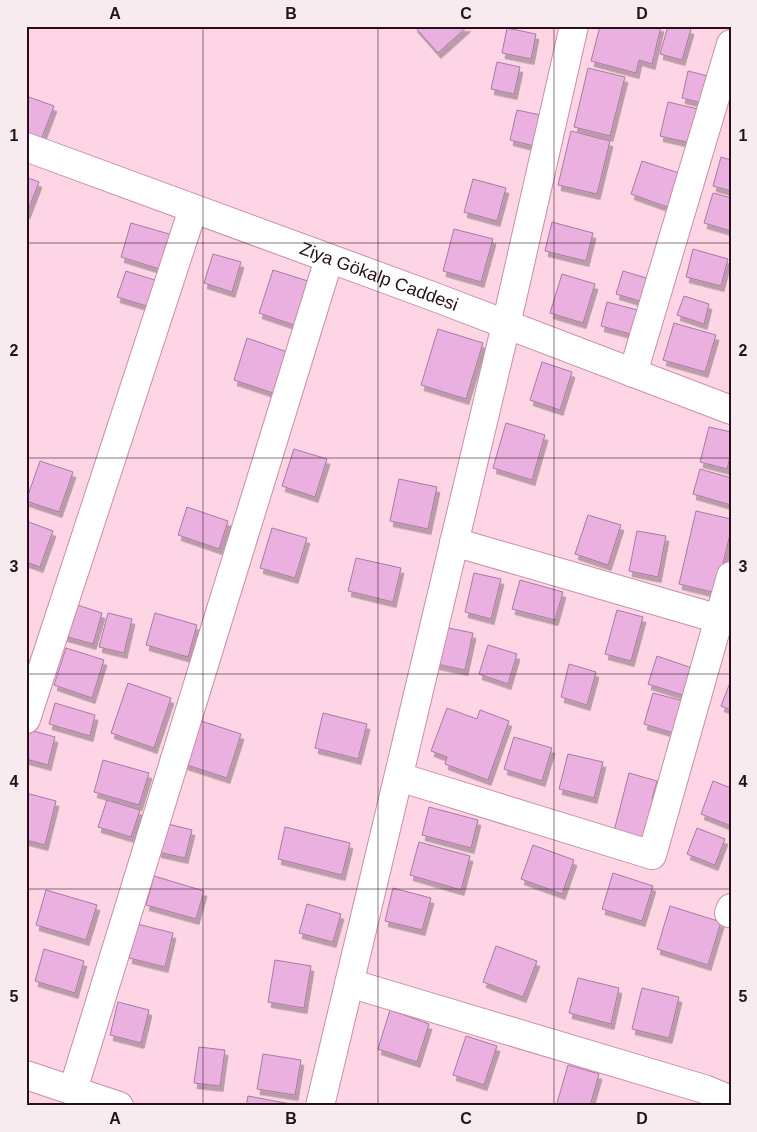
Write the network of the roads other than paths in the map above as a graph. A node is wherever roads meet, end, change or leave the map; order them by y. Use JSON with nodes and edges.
{"nodes":[{"id":1,"x":574,"y":26,"type":"edge"},
{"id":2,"x":731,"y":44,"type":"edge"},
{"id":3,"x":26,"y":147,"type":"edge"},
{"id":4,"x":193,"y":209,"type":"junction"},
{"id":5,"x":329,"y":259,"type":"junction"},
{"id":6,"x":506,"y":325,"type":"junction"},
{"id":7,"x":634,"y":373,"type":"junction"},
{"id":8,"x":731,"y":410,"type":"edge"},
{"id":9,"x":454,"y":542,"type":"junction"},
{"id":10,"x":731,"y":576,"type":"edge"},
{"id":11,"x":719,"y":619,"type":"junction"},
{"id":12,"x":26,"y":719,"type":"edge"},
{"id":13,"x":399,"y":777,"type":"junction"},
{"id":14,"x":731,"y":908,"type":"edge"},
{"id":15,"x":731,"y":913,"type":"edge"},
{"id":16,"x":349,"y":983,"type":"junction"},
{"id":17,"x":26,"y":1074,"type":"edge"},
{"id":18,"x":73,"y":1090,"type":"junction"},
{"id":19,"x":731,"y":1100,"type":"edge"},
{"id":20,"x":119,"y":1106,"type":"edge"},
{"id":21,"x":320,"y":1106,"type":"edge"}],
"edges":[{"from":1,"to":6,"type":"street"},
{"from":2,"to":7,"type":"street"},
{"from":3,"to":4,"type":"street","name":"Ziya Gökalp Caddesi"},
{"from":4,"to":5,"type":"street","name":"Ziya Gökalp Caddesi"},
{"from":4,"to":12,"type":"street"},
{"from":5,"to":6,"type":"street","name":"Ziya Gökalp Caddesi"},
{"from":5,"to":18,"type":"street"},
{"from":6,"to":7,"type":"street","name":"Ziya Gökalp Caddesi"},
{"from":6,"to":9,"type":"street"},
{"from":7,"to":8,"type":"street","name":"Ziya Gökalp Caddesi"},
{"from":9,"to":11,"type":"street"},
{"from":9,"to":13,"type":"street"},
{"from":10,"to":11,"type":"street"},
{"from":11,"to":13,"type":"street"},
{"from":13,"to":16,"type":"street"},
{"from":14,"to":15,"type":"street"},
{"from":16,"to":19,"type":"street"},
{"from":16,"to":21,"type":"street"},
{"from":17,"to":18,"type":"street"},
{"from":18,"to":20,"type":"street"}]}
